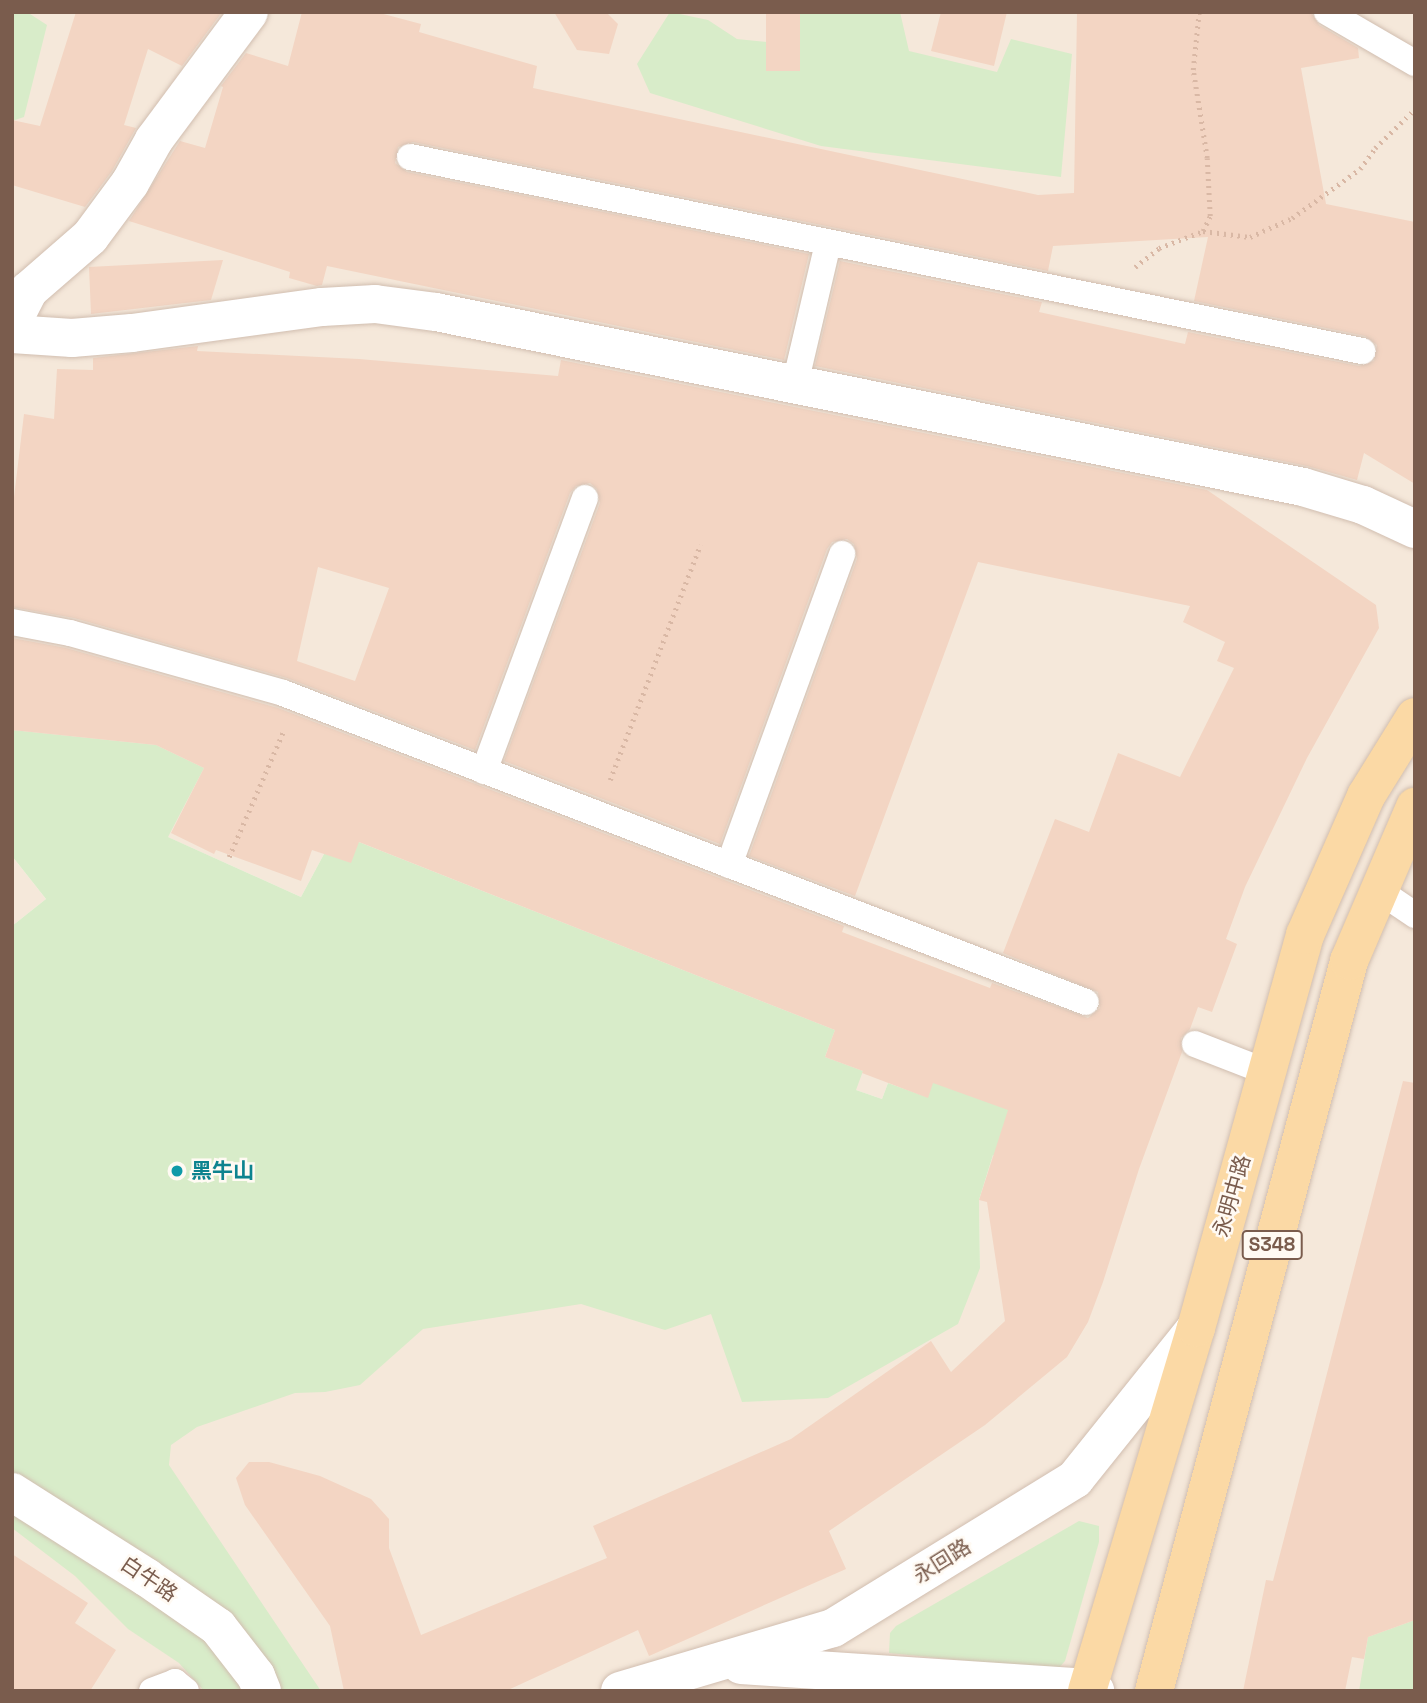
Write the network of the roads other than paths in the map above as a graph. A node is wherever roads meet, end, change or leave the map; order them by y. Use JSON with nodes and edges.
{"nodes":[{"id":1,"x":248,"y":12,"type":"edge"},
{"id":2,"x":1327,"y":12,"type":"edge"},
{"id":3,"x":1415,"y":63,"type":"edge"},
{"id":4,"x":410,"y":157,"type":"dead end"},
{"id":5,"x":828,"y":243,"type":"junction"},
{"id":6,"x":12,"y":323,"type":"edge"},
{"id":7,"x":12,"y":334,"type":"edge"},
{"id":8,"x":1362,"y":351,"type":"dead end"},
{"id":9,"x":794,"y":384,"type":"junction"},
{"id":10,"x":584,"y":498,"type":"dead end"},
{"id":11,"x":1415,"y":529,"type":"edge"},
{"id":12,"x":842,"y":554,"type":"dead end"},
{"id":13,"x":12,"y":622,"type":"edge"},
{"id":14,"x":1415,"y":717,"type":"edge"},
{"id":15,"x":484,"y":771,"type":"junction"},
{"id":16,"x":1415,"y":807,"type":"edge"},
{"id":17,"x":729,"y":865,"type":"junction"},
{"id":18,"x":1378,"y":890,"type":"junction"},
{"id":19,"x":1415,"y":915,"type":"edge"},
{"id":20,"x":1086,"y":1002,"type":"dead end"},
{"id":21,"x":1195,"y":1044,"type":"dead end"},
{"id":22,"x":1267,"y":1072,"type":"junction"},
{"id":23,"x":1196,"y":1328,"type":"junction"},
{"id":24,"x":12,"y":1492,"type":"edge"},
{"id":25,"x":712,"y":1664,"type":"junction"},
{"id":26,"x":1090,"y":1690,"type":"edge"},
{"id":27,"x":152,"y":1691,"type":"edge"},
{"id":28,"x":186,"y":1691,"type":"edge"},
{"id":29,"x":262,"y":1691,"type":"edge"},
{"id":30,"x":620,"y":1691,"type":"edge"},
{"id":31,"x":1154,"y":1691,"type":"edge"}],
"edges":[{"from":1,"to":6,"type":"street"},
{"from":2,"to":3,"type":"lane"},
{"from":4,"to":5,"type":"lane"},
{"from":5,"to":8,"type":"lane"},
{"from":5,"to":9,"type":"lane"},
{"from":7,"to":9,"type":"street"},
{"from":9,"to":11,"type":"street"},
{"from":10,"to":15,"type":"lane"},
{"from":12,"to":17,"type":"lane"},
{"from":13,"to":15,"type":"lane"},
{"from":14,"to":22,"type":"main road","name":"永明中路","number":"S348"},
{"from":15,"to":17,"type":"lane"},
{"from":16,"to":18,"type":"main road","number":"S348"},
{"from":17,"to":20,"type":"lane"},
{"from":18,"to":19,"type":"lane"},
{"from":18,"to":31,"type":"main road","number":"S348"},
{"from":21,"to":22,"type":"lane"},
{"from":22,"to":23,"type":"main road","name":"永明中路","number":"S348"},
{"from":23,"to":25,"type":"street","name":"永回路"},
{"from":23,"to":26,"type":"main road","name":"永明中路","number":"S348"},
{"from":24,"to":29,"type":"street","name":"白牛路"},
{"from":25,"to":26,"type":"street"},
{"from":25,"to":30,"type":"street","name":"永回路"},
{"from":27,"to":28,"type":"lane"}]}
